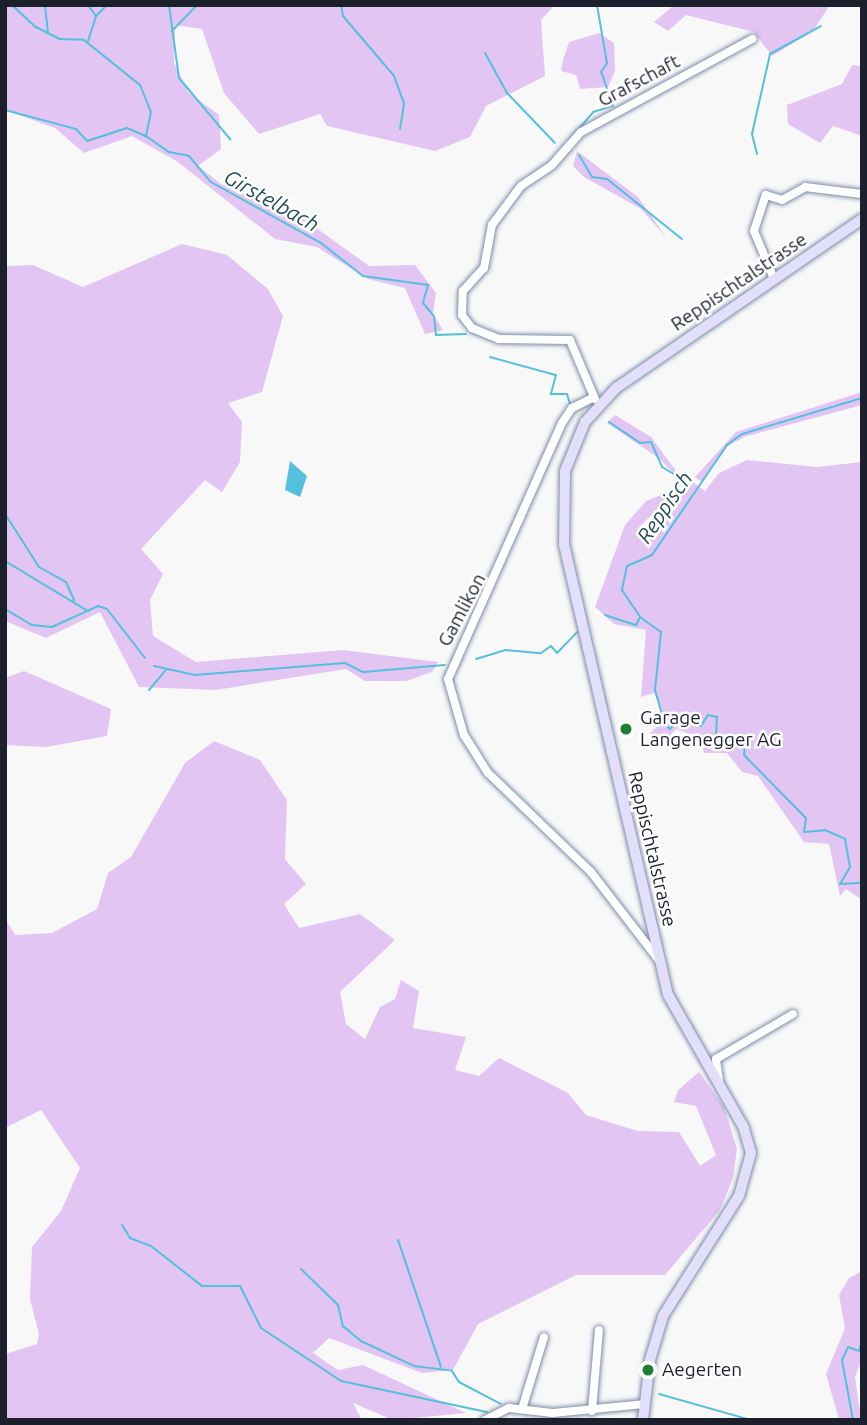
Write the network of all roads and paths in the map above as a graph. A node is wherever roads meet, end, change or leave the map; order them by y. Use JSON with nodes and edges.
{"nodes":[{"id":1,"x":752,"y":39,"type":"dead end"},
{"id":2,"x":862,"y":194,"type":"edge"},
{"id":3,"x":862,"y":219,"type":"edge"},
{"id":4,"x":774,"y":279,"type":"junction"},
{"id":5,"x":596,"y":401,"type":"junction"},
{"id":6,"x":661,"y":962,"type":"junction"},
{"id":7,"x":793,"y":1014,"type":"dead end"},
{"id":8,"x":687,"y":1037,"type":"junction"},
{"id":9,"x":716,"y":1059,"type":"junction"},
{"id":10,"x":718,"y":1084,"type":"junction"},
{"id":11,"x":599,"y":1330,"type":"dead end"},
{"id":12,"x":544,"y":1337,"type":"dead end"},
{"id":13,"x":644,"y":1404,"type":"junction"},
{"id":14,"x":522,"y":1409,"type":"junction"},
{"id":15,"x":596,"y":1410,"type":"junction"},
{"id":16,"x":534,"y":1416,"type":"edge"},
{"id":17,"x":485,"y":1420,"type":"edge"},
{"id":18,"x":600,"y":1420,"type":"edge"},
{"id":19,"x":643,"y":1420,"type":"edge"}],
"edges":[{"from":1,"to":5,"type":"street","name":"Grafschaft"},
{"from":2,"to":4,"type":"street"},
{"from":3,"to":4,"type":"main road","name":"Reppischtalstrasse"},
{"from":4,"to":5,"type":"main road","name":"Reppischtalstrasse"},
{"from":5,"to":6,"type":"main road","name":"Reppischtalstrasse"},
{"from":5,"to":6,"type":"street","name":"Gamlikon"},
{"from":6,"to":8,"type":"main road","name":"Reppischtalstrasse"},
{"from":7,"to":9,"type":"street"},
{"from":8,"to":9,"type":"street"},
{"from":8,"to":10,"type":"main road","name":"Reppischtalstrasse"},
{"from":9,"to":10,"type":"street"},
{"from":10,"to":13,"type":"main road","name":"Reppischtalstrasse"},
{"from":11,"to":15,"type":"street"},
{"from":12,"to":14,"type":"street"},
{"from":13,"to":15,"type":"street"},
{"from":13,"to":19,"type":"main road","name":"Reppischtalstrasse"},
{"from":14,"to":16,"type":"street"},
{"from":14,"to":17,"type":"street"},
{"from":15,"to":16,"type":"street"},
{"from":15,"to":18,"type":"street"}]}
